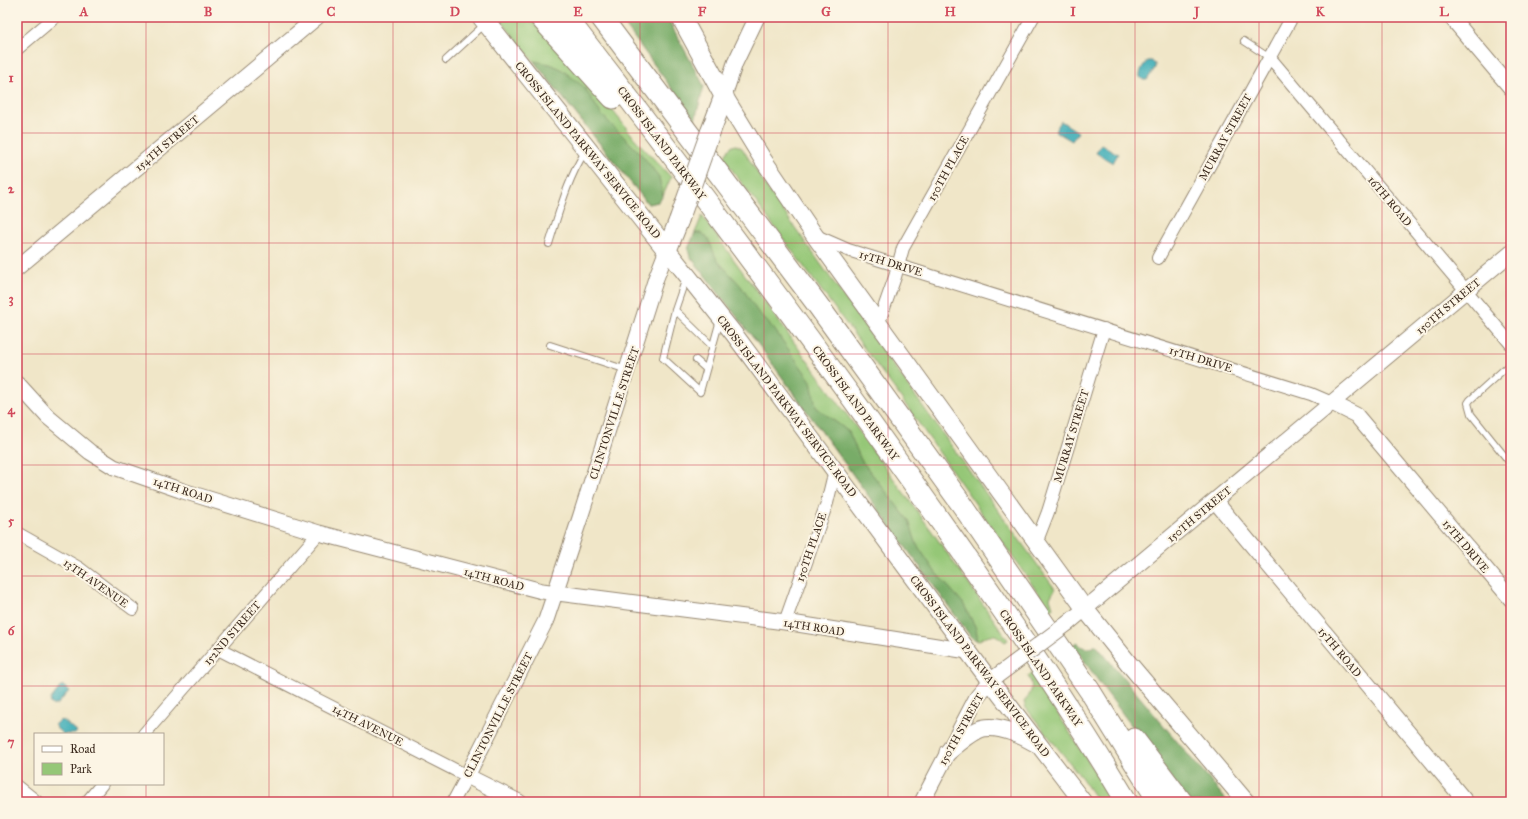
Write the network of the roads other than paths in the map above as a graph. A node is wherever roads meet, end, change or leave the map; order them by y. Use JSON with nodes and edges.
{"nodes":[{"id":1,"x":55,"y":17,"type":"edge"},
{"id":2,"x":317,"y":17,"type":"edge"},
{"id":3,"x":540,"y":17,"type":"edge"},
{"id":4,"x":566,"y":17,"type":"edge"},
{"id":5,"x":601,"y":17,"type":"edge"},
{"id":6,"x":681,"y":17,"type":"edge"},
{"id":7,"x":757,"y":17,"type":"edge"},
{"id":8,"x":1033,"y":17,"type":"edge"},
{"id":9,"x":1292,"y":17,"type":"edge"},
{"id":10,"x":1451,"y":17,"type":"edge"},
{"id":11,"x":484,"y":20,"type":"edge"},
{"id":12,"x":1244,"y":41,"type":"dead end"},
{"id":13,"x":17,"y":49,"type":"edge"},
{"id":14,"x":1270,"y":58,"type":"junction"},
{"id":15,"x":446,"y":60,"type":"dead end"},
{"id":16,"x":1511,"y":88,"type":"edge"},
{"id":17,"x":724,"y":96,"type":"junction"},
{"id":18,"x":588,"y":149,"type":"junction"},
{"id":19,"x":713,"y":210,"type":"junction"},
{"id":20,"x":815,"y":236,"type":"junction"},
{"id":21,"x":549,"y":244,"type":"dead end"},
{"id":22,"x":668,"y":250,"type":"junction"},
{"id":23,"x":1511,"y":253,"type":"edge"},
{"id":24,"x":1158,"y":258,"type":"dead end"},
{"id":25,"x":898,"y":266,"type":"junction"},
{"id":26,"x":17,"y":268,"type":"edge"},
{"id":27,"x":687,"y":275,"type":"junction"},
{"id":28,"x":1466,"y":291,"type":"junction"},
{"id":29,"x":675,"y":310,"type":"junction"},
{"id":30,"x":721,"y":316,"type":"junction"},
{"id":31,"x":878,"y":325,"type":"junction"},
{"id":32,"x":1104,"y":329,"type":"junction"},
{"id":33,"x":1511,"y":344,"type":"edge"},
{"id":34,"x":550,"y":345,"type":"dead end"},
{"id":35,"x":712,"y":346,"type":"junction"},
{"id":36,"x":696,"y":360,"type":"dead end"},
{"id":37,"x":1511,"y":363,"type":"edge"},
{"id":38,"x":706,"y":369,"type":"junction"},
{"id":39,"x":627,"y":370,"type":"junction"},
{"id":40,"x":17,"y":383,"type":"edge"},
{"id":41,"x":1332,"y":403,"type":"junction"},
{"id":42,"x":1511,"y":464,"type":"edge"},
{"id":43,"x":834,"y":470,"type":"junction"},
{"id":44,"x":1214,"y":501,"type":"junction"},
{"id":45,"x":17,"y":533,"type":"edge"},
{"id":46,"x":319,"y":533,"type":"junction"},
{"id":47,"x":1036,"y":543,"type":"junction"},
{"id":48,"x":1020,"y":587,"type":"junction"},
{"id":49,"x":556,"y":592,"type":"junction"},
{"id":50,"x":1511,"y":599,"type":"edge"},
{"id":51,"x":134,"y":609,"type":"dead end"},
{"id":52,"x":1085,"y":609,"type":"junction"},
{"id":53,"x":785,"y":622,"type":"junction"},
{"id":54,"x":218,"y":649,"type":"junction"},
{"id":55,"x":968,"y":651,"type":"junction"},
{"id":56,"x":990,"y":681,"type":"junction"},
{"id":57,"x":145,"y":733,"type":"edge"},
{"id":58,"x":1040,"y":745,"type":"junction"},
{"id":59,"x":948,"y":752,"type":"junction"},
{"id":60,"x":467,"y":776,"type":"junction"},
{"id":61,"x":101,"y":785,"type":"edge"},
{"id":62,"x":17,"y":786,"type":"edge"},
{"id":63,"x":36,"y":802,"type":"edge"},
{"id":64,"x":87,"y":802,"type":"edge"},
{"id":65,"x":453,"y":802,"type":"edge"},
{"id":66,"x":519,"y":802,"type":"edge"},
{"id":67,"x":922,"y":802,"type":"edge"},
{"id":68,"x":1083,"y":802,"type":"edge"},
{"id":69,"x":1127,"y":802,"type":"edge"},
{"id":70,"x":1158,"y":802,"type":"edge"},
{"id":71,"x":1182,"y":802,"type":"edge"},
{"id":72,"x":1246,"y":802,"type":"edge"},
{"id":73,"x":1466,"y":802,"type":"edge"}],
"edges":[{"from":1,"to":13,"type":"street"},
{"from":2,"to":26,"type":"street","name":"154TH STREET"},
{"from":3,"to":19,"type":"highway"},
{"from":4,"to":19,"type":"highway","name":"CROSS ISLAND PARKWAY"},
{"from":5,"to":48,"type":"highway"},
{"from":6,"to":17,"type":"main road"},
{"from":7,"to":17,"type":"street","name":"CLINTONVILLE STREET"},
{"from":8,"to":25,"type":"street","name":"150TH PLACE"},
{"from":9,"to":14,"type":"street","name":"MURRAY STREET"},
{"from":10,"to":16,"type":"street"},
{"from":11,"to":15,"type":"lane"},
{"from":11,"to":18,"type":"main road","name":"CROSS ISLAND PARKWAY SERVICE ROAD"},
{"from":12,"to":14,"type":"lane"},
{"from":14,"to":24,"type":"street","name":"MURRAY STREET"},
{"from":14,"to":28,"type":"street","name":"16TH ROAD"},
{"from":17,"to":20,"type":"main road"},
{"from":17,"to":22,"type":"main road","name":"CLINTONVILLE STREET","bridge":true},
{"from":18,"to":21,"type":"lane"},
{"from":18,"to":22,"type":"main road","name":"CROSS ISLAND PARKWAY SERVICE ROAD"},
{"from":19,"to":69,"type":"highway","name":"CROSS ISLAND PARKWAY"},
{"from":20,"to":25,"type":"street","name":"15TH DRIVE"},
{"from":20,"to":31,"type":"main road"},
{"from":22,"to":27,"type":"main road","name":"CROSS ISLAND PARKWAY SERVICE ROAD"},
{"from":22,"to":39,"type":"street","name":"CLINTONVILLE STREET"},
{"from":23,"to":28,"type":"street","name":"150TH STREET"},
{"from":25,"to":31,"type":"street","name":"150TH PLACE"},
{"from":25,"to":32,"type":"street","name":"15TH DRIVE"},
{"from":27,"to":29,"type":"lane"},
{"from":27,"to":30,"type":"main road","name":"CROSS ISLAND PARKWAY SERVICE ROAD"},
{"from":28,"to":33,"type":"street","name":"16TH ROAD"},
{"from":28,"to":41,"type":"street","name":"150TH STREET"},
{"from":29,"to":35,"type":"lane"},
{"from":29,"to":38,"type":"lane"},
{"from":30,"to":35,"type":"lane"},
{"from":30,"to":43,"type":"main road","name":"CROSS ISLAND PARKWAY SERVICE ROAD"},
{"from":31,"to":47,"type":"main road"},
{"from":32,"to":41,"type":"street","name":"15TH DRIVE"},
{"from":32,"to":47,"type":"street","name":"MURRAY STREET"},
{"from":34,"to":39,"type":"lane"},
{"from":35,"to":38,"type":"lane"},
{"from":36,"to":38,"type":"lane"},
{"from":37,"to":42,"type":"lane"},
{"from":39,"to":49,"type":"street","name":"CLINTONVILLE STREET"},
{"from":40,"to":46,"type":"street","name":"14TH ROAD"},
{"from":41,"to":44,"type":"street","name":"150TH STREET"},
{"from":41,"to":50,"type":"street","name":"15TH DRIVE"},
{"from":43,"to":53,"type":"street","name":"150TH PLACE"},
{"from":43,"to":55,"type":"main road","name":"CROSS ISLAND PARKWAY SERVICE ROAD"},
{"from":44,"to":52,"type":"street","name":"150TH STREET"},
{"from":44,"to":73,"type":"street","name":"15TH ROAD"},
{"from":45,"to":51,"type":"street","name":"13TH AVENUE"},
{"from":46,"to":49,"type":"street","name":"14TH ROAD"},
{"from":46,"to":54,"type":"street","name":"152ND STREET"},
{"from":47,"to":52,"type":"main road"},
{"from":48,"to":70,"type":"highway"},
{"from":48,"to":71,"type":"highway"},
{"from":49,"to":53,"type":"street","name":"14TH ROAD"},
{"from":49,"to":60,"type":"street","name":"CLINTONVILLE STREET"},
{"from":52,"to":56,"type":"street","name":"150TH STREET","bridge":true},
{"from":52,"to":72,"type":"main road"},
{"from":53,"to":55,"type":"street","name":"14TH ROAD"},
{"from":54,"to":57,"type":"street","name":"152ND STREET"},
{"from":54,"to":60,"type":"street","name":"14TH AVENUE"},
{"from":55,"to":56,"type":"main road","name":"CROSS ISLAND PARKWAY SERVICE ROAD"},
{"from":56,"to":58,"type":"main road","name":"CROSS ISLAND PARKWAY SERVICE ROAD"},
{"from":56,"to":59,"type":"street","name":"150TH STREET"},
{"from":58,"to":59,"type":"main road"},
{"from":58,"to":68,"type":"main road","name":"CROSS ISLAND PARKWAY SERVICE ROAD"},
{"from":59,"to":67,"type":"street","name":"150TH STREET"},
{"from":60,"to":65,"type":"street","name":"CLINTONVILLE STREET"},
{"from":60,"to":66,"type":"street","name":"14TH AVENUE"},
{"from":61,"to":64,"type":"street"},
{"from":62,"to":63,"type":"street"}]}
